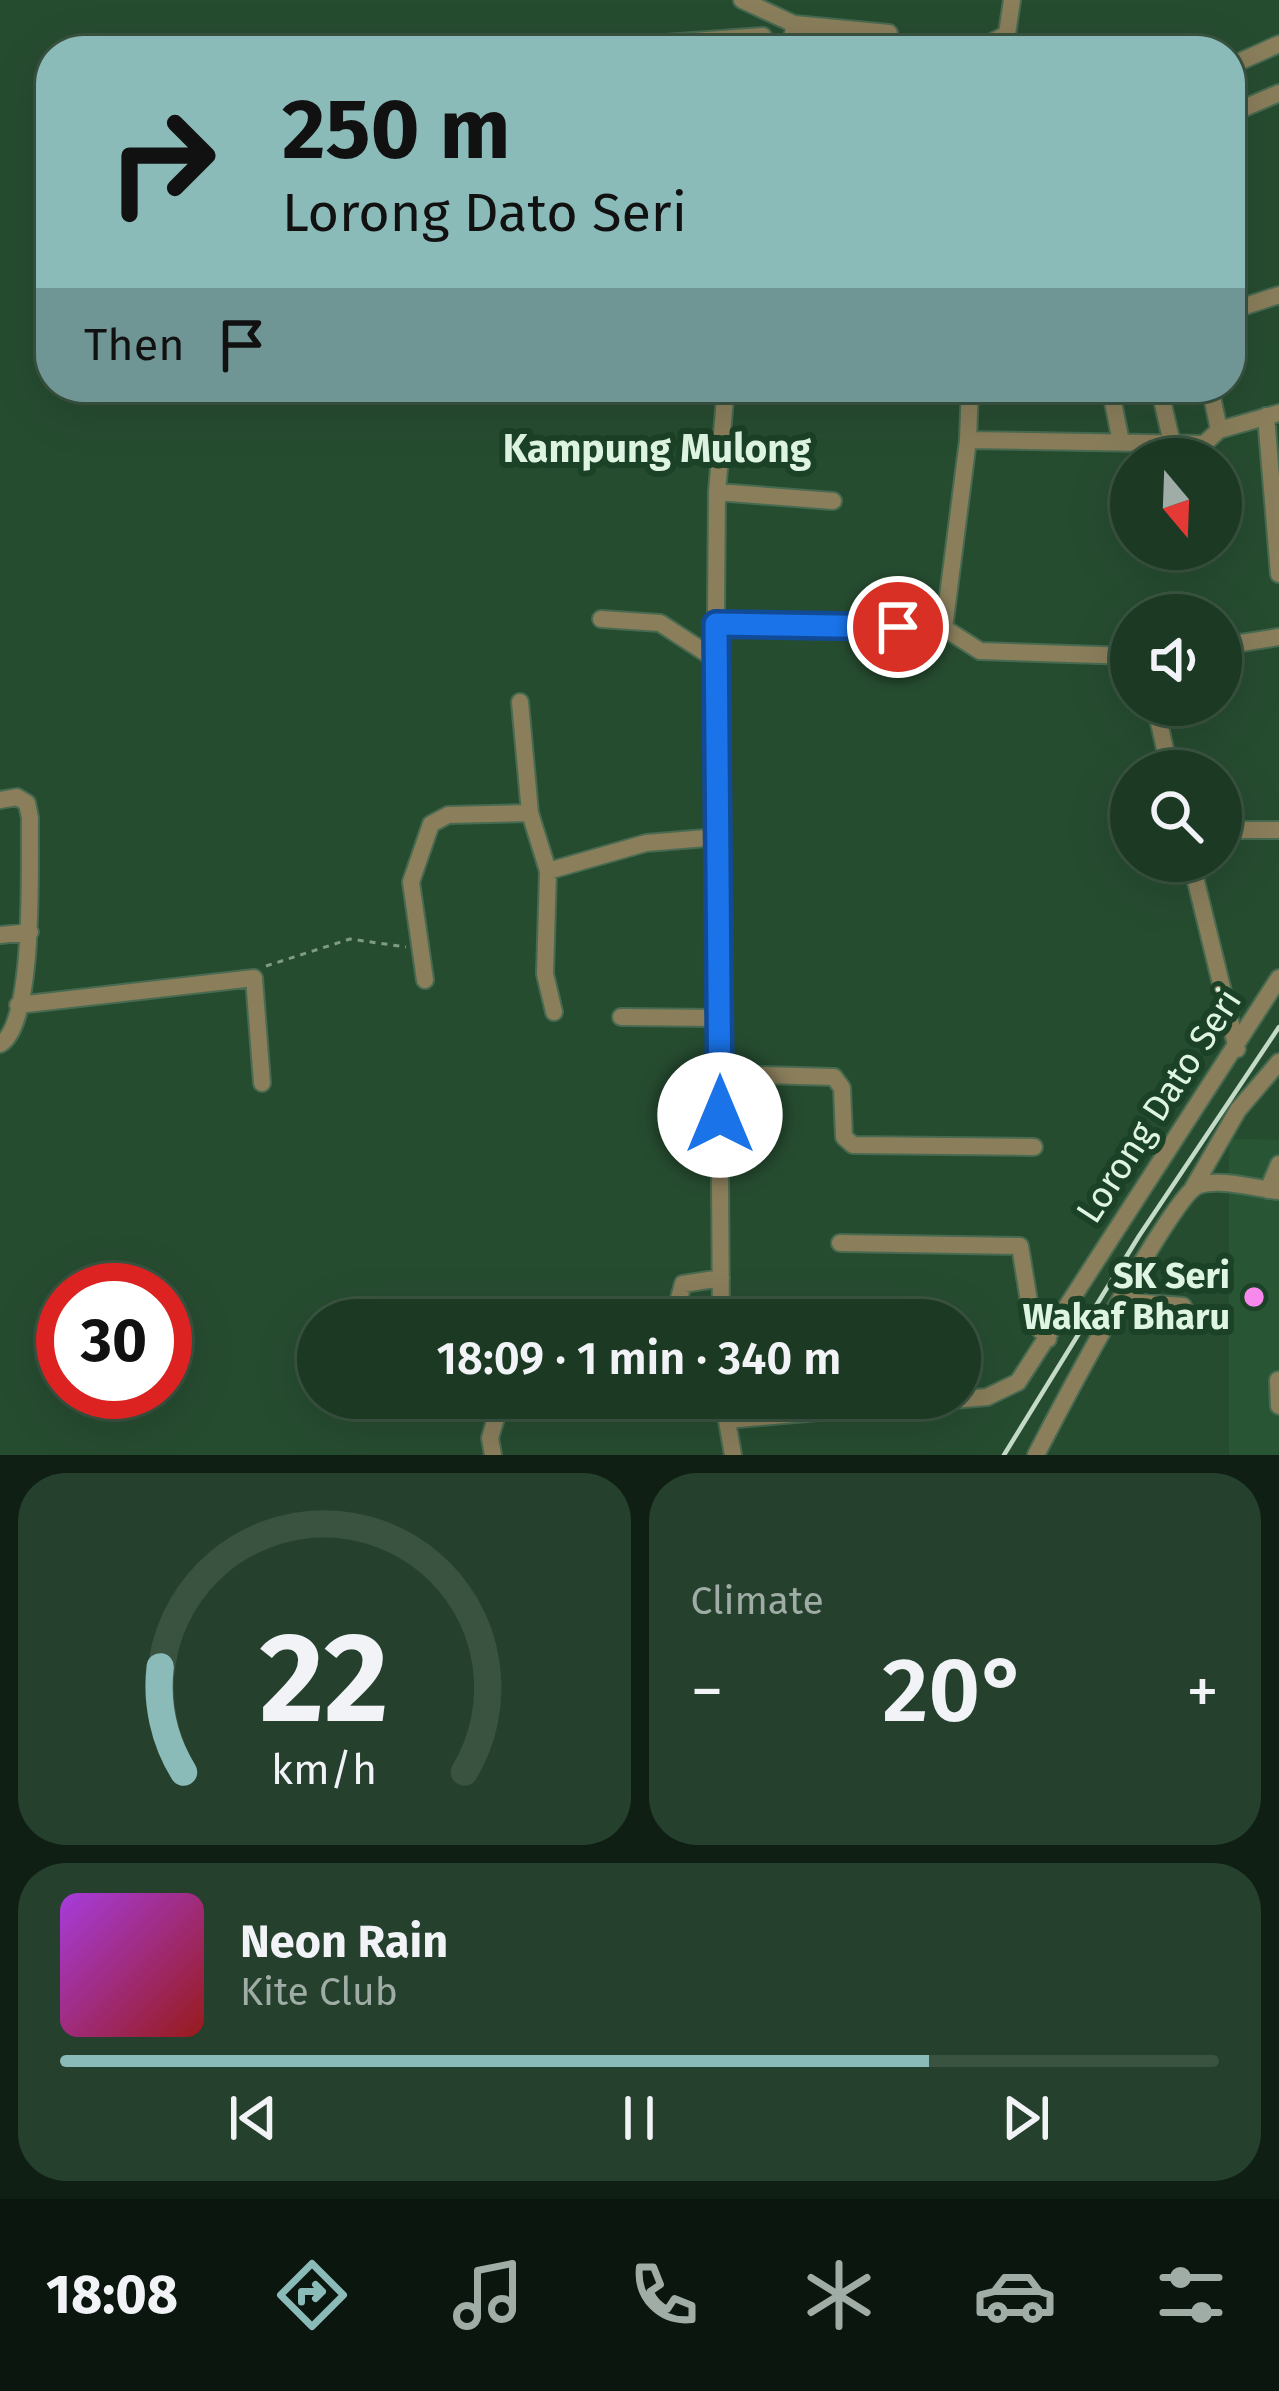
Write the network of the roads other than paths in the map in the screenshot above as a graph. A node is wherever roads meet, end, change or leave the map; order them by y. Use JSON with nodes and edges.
{"nodes":[{"id":1,"x":742,"y":0,"type":"edge"},
{"id":2,"x":1012,"y":0,"type":"edge"},
{"id":3,"x":766,"y":4,"type":"edge"},
{"id":4,"x":794,"y":24,"type":"junction"},
{"id":5,"x":889,"y":33,"type":"dead end"},
{"id":6,"x":763,"y":36,"type":"edge"},
{"id":7,"x":793,"y":36,"type":"edge"},
{"id":8,"x":1003,"y":36,"type":"edge"},
{"id":9,"x":1279,"y":44,"type":"edge"},
{"id":10,"x":1245,"y":59,"type":"edge"},
{"id":11,"x":1279,"y":92,"type":"edge"},
{"id":12,"x":1245,"y":107,"type":"edge"},
{"id":13,"x":1279,"y":295,"type":"edge"},
{"id":14,"x":1245,"y":306,"type":"edge"},
{"id":15,"x":725,"y":402,"type":"edge"},
{"id":16,"x":969,"y":402,"type":"edge"},
{"id":17,"x":1113,"y":402,"type":"edge"},
{"id":18,"x":1162,"y":402,"type":"edge"},
{"id":19,"x":1213,"y":402,"type":"edge"},
{"id":20,"x":1273,"y":415,"type":"edge"},
{"id":21,"x":1219,"y":430,"type":"junction"},
{"id":22,"x":1120,"y":438,"type":"edge"},
{"id":23,"x":1171,"y":438,"type":"edge"},
{"id":24,"x":1210,"y":438,"type":"edge"},
{"id":25,"x":968,"y":440,"type":"junction"},
{"id":26,"x":1110,"y":442,"type":"edge"},
{"id":27,"x":1275,"y":481,"type":"edge"},
{"id":28,"x":717,"y":492,"type":"junction"},
{"id":29,"x":833,"y":501,"type":"dead end"},
{"id":30,"x":1279,"y":574,"type":"edge"},
{"id":31,"x":601,"y":619,"type":"dead end"},
{"id":32,"x":716,"y":624,"type":"junction"},
{"id":33,"x":944,"y":628,"type":"junction"},
{"id":34,"x":1279,"y":637,"type":"edge"},
{"id":35,"x":1242,"y":643,"type":"edge"},
{"id":36,"x":717,"y":654,"type":"junction"},
{"id":37,"x":1110,"y":655,"type":"edge"},
{"id":38,"x":520,"y":702,"type":"dead end"},
{"id":39,"x":0,"y":800,"type":"edge"},
{"id":40,"x":530,"y":813,"type":"junction"},
{"id":41,"x":1242,"y":830,"type":"edge"},
{"id":42,"x":1279,"y":830,"type":"edge"},
{"id":43,"x":718,"y":837,"type":"junction"},
{"id":44,"x":548,"y":871,"type":"junction"},
{"id":45,"x":1196,"y":882,"type":"edge"},
{"id":46,"x":30,"y":932,"type":"junction"},
{"id":47,"x":0,"y":935,"type":"edge"},
{"id":48,"x":1279,"y":978,"type":"edge"},
{"id":49,"x":425,"y":980,"type":"dead end"},
{"id":50,"x":18,"y":1005,"type":"junction"},
{"id":51,"x":554,"y":1012,"type":"dead end"},
{"id":52,"x":621,"y":1017,"type":"dead end"},
{"id":53,"x":719,"y":1018,"type":"junction"},
{"id":54,"x":0,"y":1044,"type":"edge"},
{"id":55,"x":1237,"y":1049,"type":"junction"},
{"id":56,"x":1279,"y":1062,"type":"edge"},
{"id":57,"x":720,"y":1074,"type":"junction"},
{"id":58,"x":262,"y":1083,"type":"dead end"},
{"id":59,"x":1034,"y":1147,"type":"dead end"},
{"id":60,"x":1279,"y":1164,"type":"edge"},
{"id":61,"x":1192,"y":1188,"type":"junction"},
{"id":62,"x":1274,"y":1190,"type":"edge"},
{"id":63,"x":840,"y":1243,"type":"dead end"},
{"id":64,"x":721,"y":1278,"type":"junction"},
{"id":65,"x":678,"y":1299,"type":"edge"},
{"id":66,"x":721,"y":1299,"type":"edge"},
{"id":67,"x":1120,"y":1301,"type":"junction"},
{"id":68,"x":1184,"y":1306,"type":"dead end"},
{"id":69,"x":1048,"y":1339,"type":"junction"},
{"id":70,"x":1278,"y":1380,"type":"edge"},
{"id":71,"x":1279,"y":1406,"type":"edge"},
{"id":72,"x":496,"y":1419,"type":"edge"},
{"id":73,"x":727,"y":1420,"type":"joint"},
{"id":74,"x":493,"y":1455,"type":"edge"},
{"id":75,"x":733,"y":1455,"type":"edge"},
{"id":76,"x":1036,"y":1455,"type":"edge"}],
"edges":[{"from":1,"to":3,"type":"street"},
{"from":2,"to":8,"type":"street"},
{"from":3,"to":4,"type":"street"},
{"from":3,"to":6,"type":"street"},
{"from":4,"to":5,"type":"street"},
{"from":4,"to":7,"type":"street"},
{"from":9,"to":10,"type":"street"},
{"from":11,"to":12,"type":"street"},
{"from":13,"to":14,"type":"street"},
{"from":15,"to":28,"type":"street"},
{"from":16,"to":25,"type":"street"},
{"from":17,"to":22,"type":"street"},
{"from":18,"to":23,"type":"street"},
{"from":19,"to":21,"type":"street"},
{"from":20,"to":21,"type":"street"},
{"from":20,"to":27,"type":"street"},
{"from":21,"to":24,"type":"street"},
{"from":25,"to":26,"type":"street"},
{"from":25,"to":33,"type":"street"},
{"from":27,"to":30,"type":"street"},
{"from":28,"to":29,"type":"street"},
{"from":28,"to":32,"type":"street"},
{"from":31,"to":36,"type":"street"},
{"from":32,"to":33,"type":"street"},
{"from":32,"to":36,"type":"street"},
{"from":33,"to":37,"type":"street"},
{"from":34,"to":35,"type":"street"},
{"from":36,"to":43,"type":"street"},
{"from":38,"to":40,"type":"street"},
{"from":39,"to":46,"type":"street"},
{"from":40,"to":44,"type":"street"},
{"from":40,"to":49,"type":"street"},
{"from":41,"to":42,"type":"street"},
{"from":43,"to":44,"type":"street"},
{"from":43,"to":53,"type":"street"},
{"from":44,"to":51,"type":"street"},
{"from":45,"to":55,"type":"street"},
{"from":46,"to":47,"type":"street"},
{"from":46,"to":50,"type":"street"},
{"from":48,"to":55,"type":"street","name":"Lorong Dato Seri"},
{"from":50,"to":54,"type":"street"},
{"from":50,"to":58,"type":"street"},
{"from":52,"to":53,"type":"street"},
{"from":53,"to":57,"type":"street"},
{"from":55,"to":69,"type":"street","name":"Lorong Dato Seri"},
{"from":56,"to":61,"type":"street"},
{"from":57,"to":59,"type":"street"},
{"from":57,"to":64,"type":"street"},
{"from":60,"to":62,"type":"street"},
{"from":61,"to":62,"type":"street"},
{"from":61,"to":67,"type":"street"},
{"from":63,"to":69,"type":"street"},
{"from":64,"to":65,"type":"street"},
{"from":64,"to":66,"type":"street"},
{"from":67,"to":68,"type":"street"},
{"from":67,"to":76,"type":"street"},
{"from":69,"to":73,"type":"street","name":"Lorong Dato Seri"},
{"from":70,"to":71,"type":"street"},
{"from":72,"to":74,"type":"street"},
{"from":73,"to":75,"type":"street"}]}
